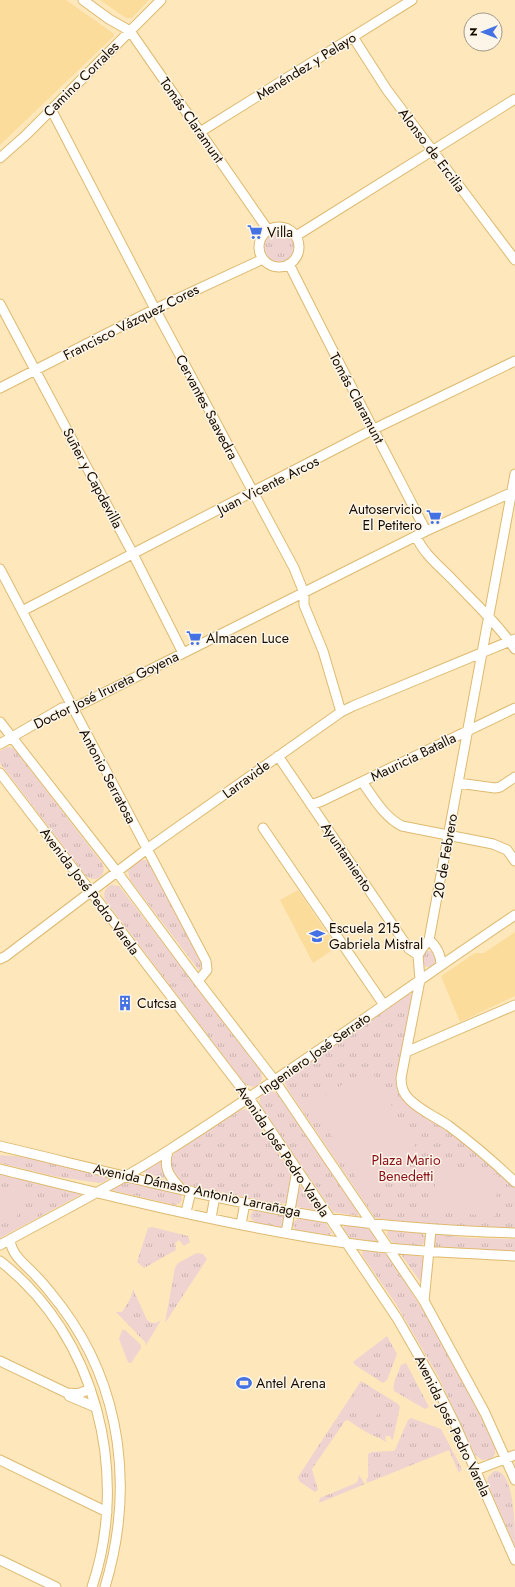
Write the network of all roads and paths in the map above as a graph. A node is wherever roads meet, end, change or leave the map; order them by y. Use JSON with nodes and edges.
{"nodes":[{"id":1,"x":83,"y":0,"type":"edge"},
{"id":2,"x":161,"y":0,"type":"edge"},
{"id":3,"x":412,"y":0,"type":"edge"},
{"id":4,"x":130,"y":31,"type":"junction"},
{"id":5,"x":353,"y":37,"type":"junction"},
{"id":6,"x":515,"y":99,"type":"edge"},
{"id":7,"x":51,"y":109,"type":"junction"},
{"id":8,"x":200,"y":132,"type":"junction"},
{"id":9,"x":434,"y":150,"type":"junction"},
{"id":10,"x":0,"y":158,"type":"edge"},
{"id":11,"x":268,"y":230,"type":"junction"},
{"id":12,"x":296,"y":236,"type":"junction"},
{"id":13,"x":263,"y":258,"type":"junction"},
{"id":14,"x":515,"y":260,"type":"edge"},
{"id":15,"x":289,"y":264,"type":"junction"},
{"id":16,"x":0,"y":304,"type":"edge"},
{"id":17,"x":154,"y":309,"type":"junction"},
{"id":18,"x":515,"y":361,"type":"edge"},
{"id":19,"x":36,"y":371,"type":"junction"},
{"id":20,"x":0,"y":388,"type":"edge"},
{"id":21,"x":374,"y":429,"type":"junction"},
{"id":22,"x":515,"y":474,"type":"edge"},
{"id":23,"x":254,"y":492,"type":"junction"},
{"id":24,"x":513,"y":492,"type":"edge"},
{"id":25,"x":426,"y":531,"type":"junction"},
{"id":26,"x":416,"y":536,"type":"junction"},
{"id":27,"x":133,"y":554,"type":"junction"},
{"id":28,"x":0,"y":569,"type":"edge"},
{"id":29,"x":304,"y":593,"type":"junction"},
{"id":30,"x":22,"y":611,"type":"junction"},
{"id":31,"x":489,"y":618,"type":"junction"},
{"id":32,"x":513,"y":643,"type":"edge"},
{"id":33,"x":183,"y":653,"type":"junction"},
{"id":34,"x":482,"y":653,"type":"junction"},
{"id":35,"x":71,"y":706,"type":"junction"},
{"id":36,"x":515,"y":708,"type":"edge"},
{"id":37,"x":341,"y":712,"type":"junction"},
{"id":38,"x":0,"y":722,"type":"edge"},
{"id":39,"x":468,"y":730,"type":"junction"},
{"id":40,"x":12,"y":737,"type":"junction"},
{"id":41,"x":0,"y":744,"type":"edge"},
{"id":42,"x":278,"y":756,"type":"junction"},
{"id":43,"x":0,"y":773,"type":"edge"},
{"id":44,"x":515,"y":777,"type":"edge"},
{"id":45,"x":362,"y":782,"type":"junction"},
{"id":46,"x":458,"y":783,"type":"junction"},
{"id":47,"x":311,"y":805,"type":"junction"},
{"id":48,"x":263,"y":828,"type":"dead end"},
{"id":49,"x":448,"y":836,"type":"junction"},
{"id":50,"x":511,"y":848,"type":"edge"},
{"id":51,"x":147,"y":849,"type":"junction"},
{"id":52,"x":515,"y":861,"type":"edge"},
{"id":53,"x":117,"y":872,"type":"junction"},
{"id":54,"x":91,"y":891,"type":"junction"},
{"id":55,"x":515,"y":915,"type":"edge"},
{"id":56,"x":429,"y":940,"type":"junction"},
{"id":57,"x":418,"y":955,"type":"junction"},
{"id":58,"x":0,"y":959,"type":"edge"},
{"id":59,"x":441,"y":965,"type":"junction"},
{"id":60,"x":420,"y":980,"type":"junction"},
{"id":61,"x":198,"y":981,"type":"junction"},
{"id":62,"x":384,"y":1005,"type":"junction"},
{"id":63,"x":515,"y":1005,"type":"edge"},
{"id":64,"x":406,"y":1052,"type":"junction"},
{"id":65,"x":275,"y":1081,"type":"junction"},
{"id":66,"x":249,"y":1098,"type":"junction"},
{"id":67,"x":0,"y":1146,"type":"edge"},
{"id":68,"x":11,"y":1148,"type":"junction"},
{"id":69,"x":168,"y":1151,"type":"junction"},
{"id":70,"x":0,"y":1152,"type":"edge"},
{"id":71,"x":0,"y":1169,"type":"edge"},
{"id":72,"x":297,"y":1170,"type":"junction"},
{"id":73,"x":126,"y":1176,"type":"junction"},
{"id":74,"x":515,"y":1182,"type":"edge"},
{"id":75,"x":186,"y":1190,"type":"junction"},
{"id":76,"x":96,"y":1192,"type":"junction"},
{"id":77,"x":215,"y":1196,"type":"junction"},
{"id":78,"x":245,"y":1203,"type":"junction"},
{"id":79,"x":186,"y":1212,"type":"junction"},
{"id":80,"x":289,"y":1212,"type":"junction"},
{"id":81,"x":211,"y":1218,"type":"junction"},
{"id":82,"x":329,"y":1218,"type":"junction"},
{"id":83,"x":241,"y":1224,"type":"junction"},
{"id":84,"x":372,"y":1224,"type":"junction"},
{"id":85,"x":431,"y":1230,"type":"junction"},
{"id":86,"x":286,"y":1232,"type":"junction"},
{"id":87,"x":515,"y":1233,"type":"edge"},
{"id":88,"x":10,"y":1240,"type":"junction"},
{"id":89,"x":346,"y":1243,"type":"junction"},
{"id":90,"x":0,"y":1245,"type":"edge"},
{"id":91,"x":388,"y":1247,"type":"junction"},
{"id":92,"x":429,"y":1251,"type":"junction"},
{"id":93,"x":515,"y":1256,"type":"edge"},
{"id":94,"x":0,"y":1261,"type":"edge"},
{"id":95,"x":424,"y":1301,"type":"junction"},
{"id":96,"x":0,"y":1361,"type":"edge"},
{"id":97,"x":98,"y":1371,"type":"junction"},
{"id":98,"x":85,"y":1376,"type":"junction"},
{"id":99,"x":90,"y":1388,"type":"junction"},
{"id":100,"x":67,"y":1393,"type":"junction"},
{"id":101,"x":95,"y":1407,"type":"junction"},
{"id":102,"x":515,"y":1455,"type":"edge"},
{"id":103,"x":506,"y":1459,"type":"junction"},
{"id":104,"x":0,"y":1460,"type":"edge"},
{"id":105,"x":120,"y":1464,"type":"junction"},
{"id":106,"x":107,"y":1466,"type":"junction"},
{"id":107,"x":476,"y":1470,"type":"junction"},
{"id":108,"x":515,"y":1480,"type":"edge"},
{"id":109,"x":107,"y":1512,"type":"junction"},
{"id":110,"x":0,"y":1560,"type":"edge"},
{"id":111,"x":515,"y":1560,"type":"edge"},
{"id":112,"x":56,"y":1587,"type":"edge"},
{"id":113,"x":92,"y":1587,"type":"edge"},
{"id":114,"x":106,"y":1587,"type":"edge"}],
"edges":[{"from":1,"to":4,"type":"street"},
{"from":2,"to":4,"type":"street","name":"Camino Corrales"},
{"from":3,"to":5,"type":"street","name":"Menéndez y Pelayo"},
{"from":4,"to":7,"type":"street","name":"Camino Corrales"},
{"from":4,"to":8,"type":"street","name":"Tomás Claramunt"},
{"from":5,"to":8,"type":"street","name":"Menéndez y Pelayo"},
{"from":5,"to":9,"type":"street","name":"Alonso de Ercilia"},
{"from":6,"to":9,"type":"street"},
{"from":7,"to":10,"type":"street","name":"Camino Corrales"},
{"from":7,"to":17,"type":"street","name":"Cervantes Saavedra"},
{"from":8,"to":11,"type":"street","name":"Tomás Claramunt"},
{"from":9,"to":12,"type":"street"},
{"from":9,"to":14,"type":"street","name":"Alonso de Ercilia"},
{"from":11,"to":12,"type":"street"},
{"from":11,"to":13,"type":"street"},
{"from":12,"to":15,"type":"street"},
{"from":13,"to":15,"type":"street"},
{"from":13,"to":17,"type":"street","name":"Francisco Vázquez Cores"},
{"from":15,"to":21,"type":"street","name":"Tomás Claramunt"},
{"from":16,"to":19,"type":"street","name":"Suñer y Capdevilla"},
{"from":17,"to":19,"type":"street","name":"Francisco Vázquez Cores"},
{"from":17,"to":23,"type":"street","name":"Cervantes Saavedra"},
{"from":18,"to":21,"type":"street","name":"Juan Vicente Arcos"},
{"from":19,"to":20,"type":"street","name":"Francisco Vázquez Cores"},
{"from":19,"to":27,"type":"street","name":"Suñer y Capdevilla"},
{"from":21,"to":23,"type":"street","name":"Juan Vicente Arcos"},
{"from":21,"to":25,"type":"street","name":"Tomás Claramunt"},
{"from":22,"to":24,"type":"street","name":"20 de Febrero"},
{"from":23,"to":27,"type":"street","name":"Juan Vicente Arcos"},
{"from":23,"to":29,"type":"street","name":"Cervantes Saavedra"},
{"from":24,"to":25,"type":"street","name":"Doctor José Irureta Goyena"},
{"from":24,"to":31,"type":"street","name":"20 de Febrero"},
{"from":25,"to":26,"type":"street","name":"Doctor José Irureta Goyena"},
{"from":26,"to":29,"type":"street","name":"Doctor José Irureta Goyena"},
{"from":26,"to":31,"type":"street"},
{"from":27,"to":30,"type":"street","name":"Juan Vicente Arcos"},
{"from":27,"to":33,"type":"street","name":"Suñer y Capdevilla"},
{"from":28,"to":30,"type":"street","name":"Antonio Serratosa"},
{"from":29,"to":33,"type":"street","name":"Doctor José Irureta Goyena"},
{"from":29,"to":37,"type":"street","name":"Cervantes Saavedra"},
{"from":30,"to":35,"type":"street","name":"Antonio Serratosa"},
{"from":31,"to":32,"type":"street"},
{"from":31,"to":34,"type":"street","name":"20 de Febrero"},
{"from":32,"to":34,"type":"street","name":"Larravide"},
{"from":33,"to":35,"type":"street","name":"Doctor José Irureta Goyena"},
{"from":34,"to":37,"type":"street","name":"Larravide"},
{"from":34,"to":39,"type":"street","name":"20 de Febrero"},
{"from":35,"to":40,"type":"street","name":"Doctor José Irureta Goyena"},
{"from":35,"to":51,"type":"street","name":"Antonio Serratosa"},
{"from":36,"to":39,"type":"street","name":"Mauricia Batalla"},
{"from":37,"to":42,"type":"street","name":"Larravide"},
{"from":38,"to":40,"type":"street"},
{"from":39,"to":45,"type":"street","name":"Mauricia Batalla"},
{"from":39,"to":46,"type":"street","name":"20 de Febrero"},
{"from":40,"to":41,"type":"street","name":"Doctor José Irureta Goyena"},
{"from":40,"to":53,"type":"street"},
{"from":42,"to":47,"type":"street","name":"Ayuntamiento"},
{"from":42,"to":51,"type":"street","name":"Larravide"},
{"from":43,"to":54,"type":"street","name":"Avenida José Pedro Varela"},
{"from":44,"to":46,"type":"street"},
{"from":45,"to":47,"type":"street","name":"Mauricia Batalla"},
{"from":45,"to":49,"type":"street"},
{"from":46,"to":49,"type":"street","name":"20 de Febrero"},
{"from":47,"to":57,"type":"street","name":"Ayuntamiento"},
{"from":48,"to":62,"type":"street"},
{"from":49,"to":50,"type":"street"},
{"from":49,"to":56,"type":"street","name":"20 de Febrero"},
{"from":50,"to":52,"type":"street"},
{"from":51,"to":53,"type":"street","name":"Larravide"},
{"from":51,"to":61,"type":"street","name":"Antonio Serratosa"},
{"from":53,"to":54,"type":"street","name":"Larravide"},
{"from":53,"to":61,"type":"street"},
{"from":54,"to":58,"type":"street","name":"Larravide"},
{"from":54,"to":66,"type":"street","name":"Avenida José Pedro Varela"},
{"from":55,"to":59,"type":"street","name":"Ingeniero José Serrato"},
{"from":56,"to":57,"type":"street","name":"20 de Febrero"},
{"from":56,"to":59,"type":"street"},
{"from":57,"to":60,"type":"street"},
{"from":59,"to":60,"type":"street","name":"Ingeniero José Serrato"},
{"from":60,"to":62,"type":"street","name":"Ingeniero José Serrato"},
{"from":60,"to":64,"type":"street"},
{"from":61,"to":65,"type":"street"},
{"from":62,"to":65,"type":"street","name":"Ingeniero José Serrato"},
{"from":63,"to":64,"type":"street"},
{"from":64,"to":74,"type":"street"},
{"from":65,"to":66,"type":"street","name":"Ingeniero José Serrato"},
{"from":65,"to":84,"type":"street"},
{"from":66,"to":69,"type":"street","name":"Ingeniero José Serrato"},
{"from":66,"to":72,"type":"street","name":"Avenida José Pedro Varela"},
{"from":67,"to":68,"type":"street","name":"Avenida Dámaso Antonio Larrañaga"},
{"from":68,"to":70,"type":"street"},
{"from":68,"to":73,"type":"street","name":"Avenida Dámaso Antonio Larrañaga"},
{"from":69,"to":73,"type":"street","name":"Ingeniero José Serrato"},
{"from":69,"to":75,"type":"street"},
{"from":71,"to":76,"type":"street","name":"Avenida Dámaso Antonio Larrañaga"},
{"from":72,"to":80,"type":"street"},
{"from":72,"to":82,"type":"street","name":"Avenida José Pedro Varela"},
{"from":73,"to":75,"type":"street","name":"Avenida Dámaso Antonio Larrañaga"},
{"from":73,"to":76,"type":"street","name":"Ingeniero José Serrato"},
{"from":75,"to":77,"type":"street","name":"Avenida Dámaso Antonio Larrañaga"},
{"from":75,"to":79,"type":"street"},
{"from":76,"to":79,"type":"street","name":"Avenida Dámaso Antonio Larrañaga"},
{"from":76,"to":88,"type":"street","name":"Ingeniero José Serrato"},
{"from":77,"to":78,"type":"street","name":"Avenida Dámaso Antonio Larrañaga"},
{"from":77,"to":81,"type":"street"},
{"from":78,"to":80,"type":"street","name":"Avenida Dámaso Antonio Larrañaga"},
{"from":78,"to":83,"type":"street"},
{"from":79,"to":81,"type":"street","name":"Avenida Dámaso Antonio Larrañaga"},
{"from":80,"to":82,"type":"street","name":"Avenida Dámaso Antonio Larrañaga"},
{"from":80,"to":86,"type":"street"},
{"from":81,"to":83,"type":"street","name":"Avenida Dámaso Antonio Larrañaga"},
{"from":82,"to":84,"type":"street","name":"Avenida Dámaso Antonio Larrañaga"},
{"from":82,"to":89,"type":"street","name":"Avenida José Pedro Varela"},
{"from":83,"to":86,"type":"street","name":"Avenida Dámaso Antonio Larrañaga"},
{"from":84,"to":85,"type":"street","name":"Avenida Dámaso Antonio Larrañaga"},
{"from":84,"to":91,"type":"street"},
{"from":85,"to":87,"type":"street","name":"Avenida Dámaso Antonio Larrañaga"},
{"from":85,"to":92,"type":"street"},
{"from":86,"to":89,"type":"street","name":"Avenida Dámaso Antonio Larrañaga"},
{"from":88,"to":90,"type":"street","name":"Ingeniero José Serrato"},
{"from":88,"to":97,"type":"street"},
{"from":89,"to":91,"type":"street","name":"Avenida Dámaso Antonio Larrañaga"},
{"from":89,"to":107,"type":"street","name":"Avenida José Pedro Varela"},
{"from":91,"to":92,"type":"street","name":"Avenida Dámaso Antonio Larrañaga"},
{"from":91,"to":95,"type":"street"},
{"from":92,"to":93,"type":"street","name":"Avenida Dámaso Antonio Larrañaga"},
{"from":92,"to":95,"type":"street"},
{"from":94,"to":98,"type":"street"},
{"from":95,"to":103,"type":"street"},
{"from":96,"to":100,"type":"street"},
{"from":97,"to":98,"type":"street"},
{"from":97,"to":105,"type":"street"},
{"from":98,"to":99,"type":"street"},
{"from":99,"to":100,"type":"street"},
{"from":99,"to":101,"type":"street"},
{"from":100,"to":101,"type":"street"},
{"from":101,"to":106,"type":"street"},
{"from":102,"to":103,"type":"street"},
{"from":103,"to":107,"type":"street"},
{"from":103,"to":108,"type":"street"},
{"from":104,"to":109,"type":"street"},
{"from":105,"to":106,"type":"street"},
{"from":105,"to":114,"type":"street"},
{"from":106,"to":109,"type":"street"},
{"from":107,"to":111,"type":"street","name":"Avenida José Pedro Varela"},
{"from":109,"to":113,"type":"street"},
{"from":110,"to":112,"type":"street"}]}
